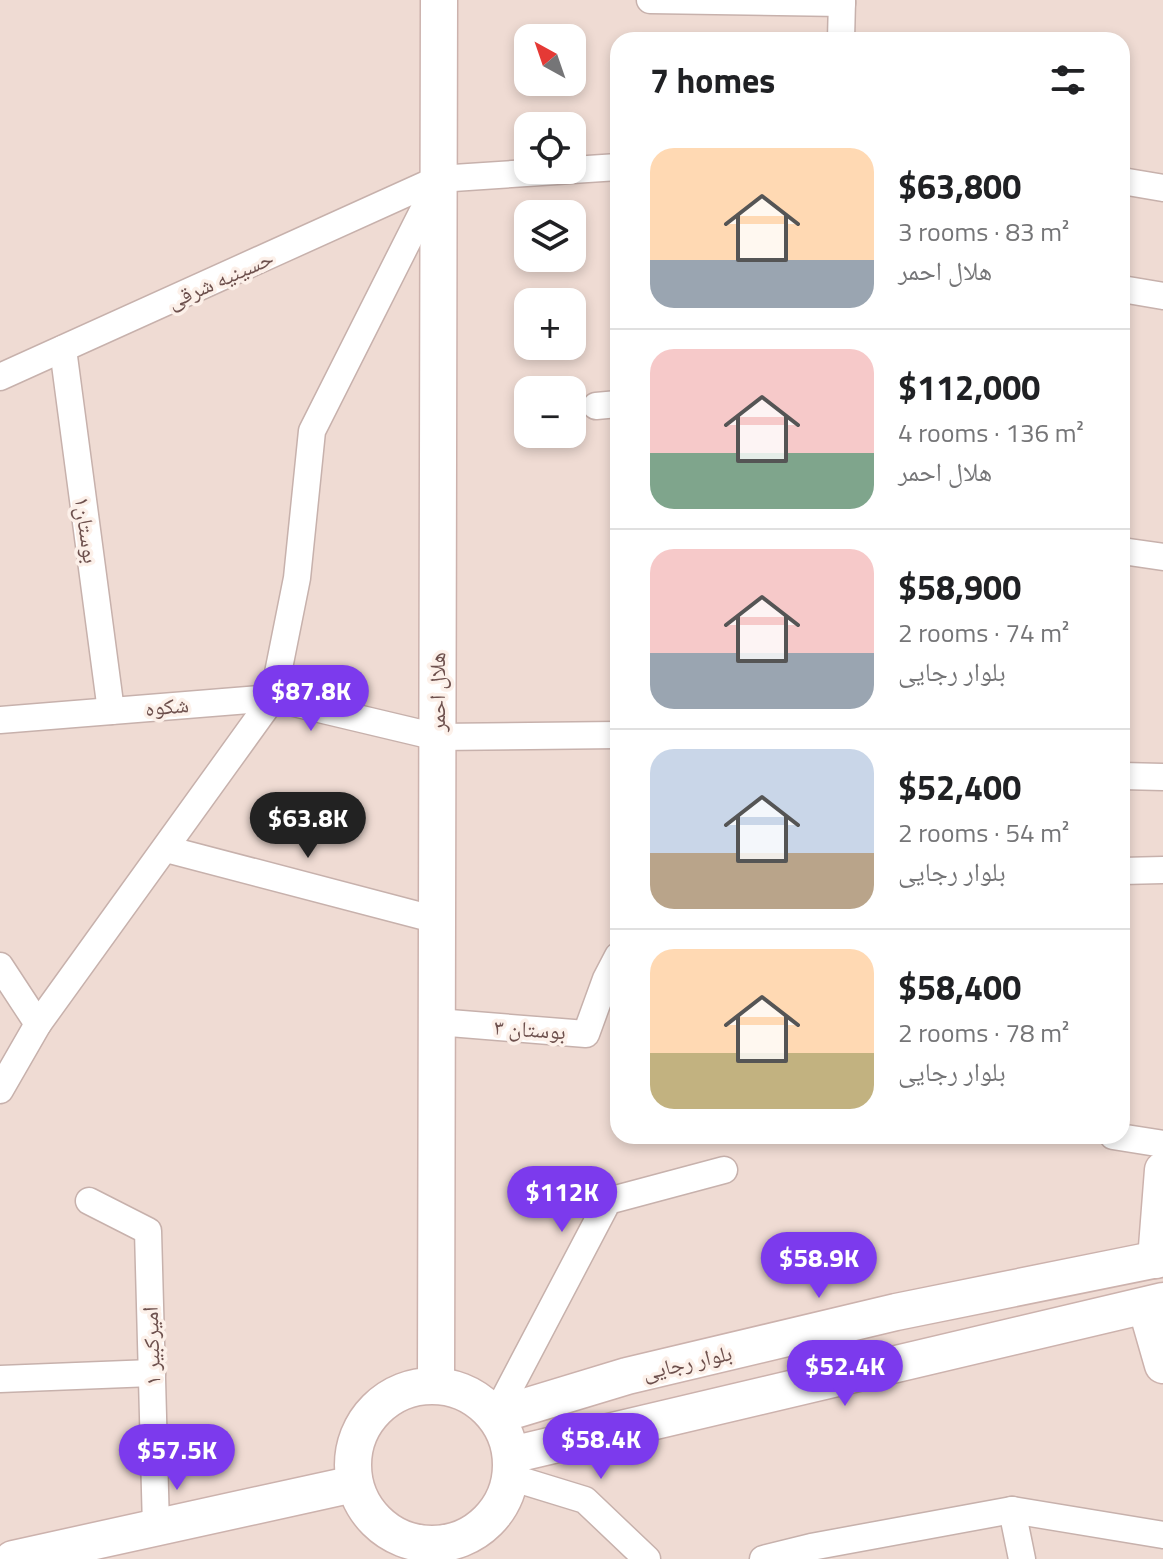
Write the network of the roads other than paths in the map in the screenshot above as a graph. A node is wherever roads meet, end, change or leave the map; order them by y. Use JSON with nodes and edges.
{"nodes":[{"id":1,"x":439,"y":0,"type":"edge"},
{"id":2,"x":650,"y":0,"type":"edge"},
{"id":3,"x":842,"y":2,"type":"edge"},
{"id":4,"x":841,"y":32,"type":"edge"},
{"id":5,"x":610,"y":168,"type":"edge"},
{"id":6,"x":438,"y":179,"type":"junction"},
{"id":7,"x":1130,"y":182,"type":"edge"},
{"id":8,"x":1163,"y":188,"type":"edge"},
{"id":9,"x":1130,"y":290,"type":"edge"},
{"id":10,"x":1163,"y":296,"type":"edge"},
{"id":11,"x":63,"y":349,"type":"junction"},
{"id":12,"x":0,"y":377,"type":"edge"},
{"id":13,"x":1130,"y":552,"type":"edge"},
{"id":14,"x":1163,"y":557,"type":"edge"},
{"id":15,"x":273,"y":698,"type":"junction"},
{"id":16,"x":111,"y":711,"type":"junction"},
{"id":17,"x":0,"y":720,"type":"edge"},
{"id":18,"x":610,"y":735,"type":"edge"},
{"id":19,"x":437,"y":737,"type":"junction"},
{"id":20,"x":1130,"y":776,"type":"edge"},
{"id":21,"x":1163,"y":777,"type":"edge"},
{"id":22,"x":166,"y":849,"type":"junction"},
{"id":23,"x":1163,"y":870,"type":"edge"},
{"id":24,"x":1130,"y":871,"type":"edge"},
{"id":25,"x":437,"y":920,"type":"junction"},
{"id":26,"x":0,"y":966,"type":"edge"},
{"id":27,"x":610,"y":971,"type":"edge"},
{"id":28,"x":437,"y":1022,"type":"junction"},
{"id":29,"x":38,"y":1024,"type":"junction"},
{"id":30,"x":0,"y":1090,"type":"edge"},
{"id":31,"x":1130,"y":1139,"type":"edge"},
{"id":32,"x":1163,"y":1144,"type":"edge"},
{"id":33,"x":724,"y":1170,"type":"dead end"},
{"id":34,"x":1163,"y":1170,"type":"edge"},
{"id":35,"x":89,"y":1201,"type":"dead end"},
{"id":36,"x":1159,"y":1259,"type":"edge"},
{"id":37,"x":1155,"y":1303,"type":"edge"},
{"id":38,"x":1163,"y":1365,"type":"edge"},
{"id":39,"x":152,"y":1373,"type":"junction"},
{"id":40,"x":0,"y":1379,"type":"edge"},
{"id":41,"x":436,"y":1385,"type":"junction"},
{"id":42,"x":495,"y":1416,"type":"junction"},
{"id":43,"x":511,"y":1466,"type":"junction"},
{"id":44,"x":359,"y":1494,"type":"junction"},
{"id":45,"x":1012,"y":1510,"type":"junction"},
{"id":46,"x":156,"y":1527,"type":"junction"},
{"id":47,"x":1163,"y":1535,"type":"edge"},
{"id":48,"x":814,"y":1553,"type":"edge"},
{"id":49,"x":13,"y":1559,"type":"edge"},
{"id":50,"x":125,"y":1559,"type":"edge"},
{"id":51,"x":647,"y":1559,"type":"edge"},
{"id":52,"x":763,"y":1559,"type":"edge"},
{"id":53,"x":1022,"y":1559,"type":"edge"}],
"edges":[{"from":1,"to":6,"type":"main road","name":"هلال احمر"},
{"from":2,"to":3,"type":"street"},
{"from":3,"to":4,"type":"street"},
{"from":5,"to":6,"type":"street"},
{"from":6,"to":11,"type":"street","name":"حسینیه شرقی"},
{"from":6,"to":15,"type":"street"},
{"from":6,"to":19,"type":"main road","name":"هلال احمر"},
{"from":7,"to":8,"type":"street"},
{"from":9,"to":10,"type":"street"},
{"from":11,"to":12,"type":"street","name":"حسینیه شرقی"},
{"from":11,"to":16,"type":"street","name":"بوستان۱"},
{"from":13,"to":14,"type":"street"},
{"from":15,"to":16,"type":"street","name":"شکوه"},
{"from":15,"to":19,"type":"street","name":"شکوه"},
{"from":15,"to":22,"type":"street"},
{"from":16,"to":17,"type":"street","name":"شکوه"},
{"from":18,"to":19,"type":"street","name":"شکوه"},
{"from":19,"to":25,"type":"main road","name":"هلال احمر"},
{"from":20,"to":21,"type":"street"},
{"from":22,"to":25,"type":"street"},
{"from":22,"to":29,"type":"street"},
{"from":23,"to":24,"type":"street"},
{"from":25,"to":28,"type":"main road","name":"هلال احمر"},
{"from":26,"to":29,"type":"street"},
{"from":27,"to":28,"type":"street","name":"بوستان ٣"},
{"from":28,"to":41,"type":"main road","name":"هلال احمر"},
{"from":29,"to":30,"type":"street"},
{"from":31,"to":32,"type":"street"},
{"from":33,"to":42,"type":"street"},
{"from":34,"to":36,"type":"main road"},
{"from":35,"to":39,"type":"street","name":"امیرکبیر ۱"},
{"from":36,"to":42,"type":"main road","name":"بلوار رجایی"},
{"from":37,"to":38,"type":"main road"},
{"from":37,"to":43,"type":"main road"},
{"from":39,"to":40,"type":"street"},
{"from":39,"to":46,"type":"street","name":"امیرکبیر ۱"},
{"from":41,"to":42,"type":"main road"},
{"from":41,"to":44,"type":"main road"},
{"from":42,"to":43,"type":"main road"},
{"from":43,"to":44,"type":"main road"},
{"from":43,"to":51,"type":"street"},
{"from":44,"to":46,"type":"main road"},
{"from":44,"to":50,"type":"main road"},
{"from":45,"to":47,"type":"street"},
{"from":45,"to":48,"type":"street"},
{"from":45,"to":53,"type":"street"},
{"from":46,"to":49,"type":"main road"},
{"from":48,"to":52,"type":"street"}]}
